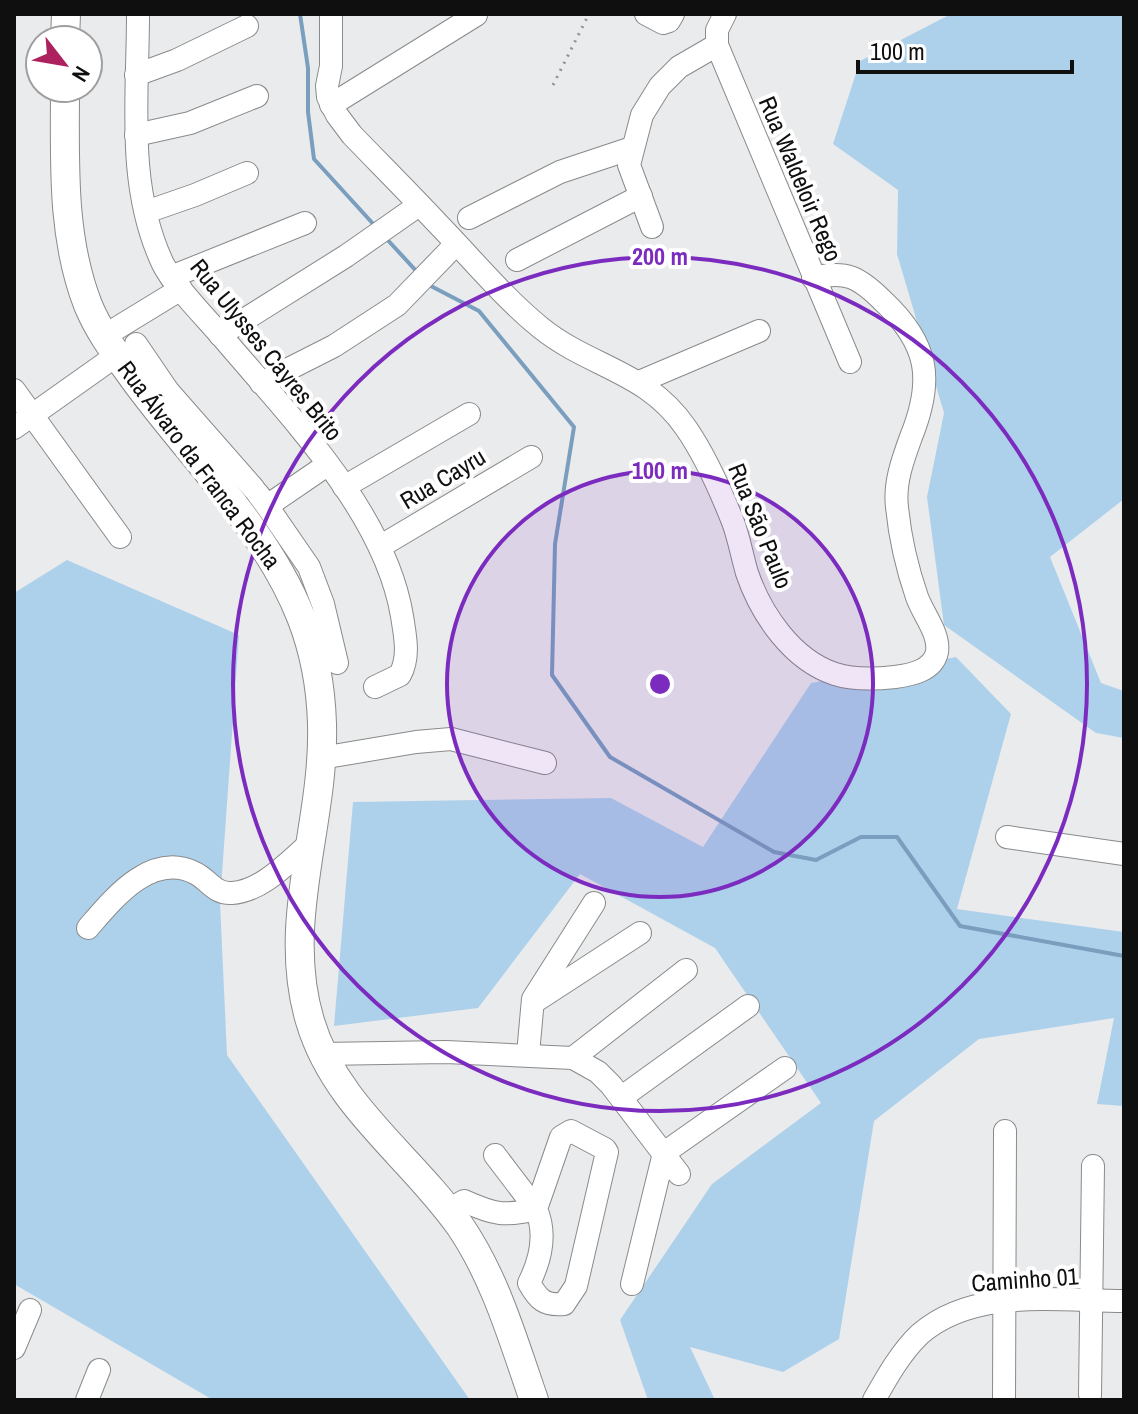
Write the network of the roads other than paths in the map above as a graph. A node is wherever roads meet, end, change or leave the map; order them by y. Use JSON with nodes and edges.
{"nodes":[{"id":1,"x":138,"y":14,"type":"edge"},
{"id":2,"x":331,"y":14,"type":"edge"},
{"id":3,"x":646,"y":14,"type":"edge"},
{"id":4,"x":725,"y":14,"type":"edge"},
{"id":5,"x":476,"y":15,"type":"edge"},
{"id":6,"x":671,"y":17,"type":"edge"},
{"id":7,"x":247,"y":26,"type":"dead end"},
{"id":8,"x":717,"y":45,"type":"junction"},
{"id":9,"x":136,"y":75,"type":"junction"},
{"id":10,"x":257,"y":96,"type":"dead end"},
{"id":11,"x":65,"y":104,"type":"edge"},
{"id":12,"x":331,"y":105,"type":"junction"},
{"id":13,"x":136,"y":135,"type":"junction"},
{"id":14,"x":632,"y":148,"type":"junction"},
{"id":15,"x":247,"y":173,"type":"dead end"},
{"id":16,"x":641,"y":196,"type":"junction"},
{"id":17,"x":419,"y":205,"type":"junction"},
{"id":18,"x":146,"y":212,"type":"junction"},
{"id":19,"x":469,"y":218,"type":"dead end"},
{"id":20,"x":305,"y":223,"type":"dead end"},
{"id":21,"x":652,"y":227,"type":"dead end"},
{"id":22,"x":456,"y":244,"type":"junction"},
{"id":23,"x":517,"y":260,"type":"dead end"},
{"id":24,"x":813,"y":278,"type":"junction"},
{"id":25,"x":176,"y":283,"type":"junction"},
{"id":26,"x":759,"y":331,"type":"dead end"},
{"id":27,"x":220,"y":335,"type":"junction"},
{"id":28,"x":119,"y":345,"type":"junction"},
{"id":29,"x":850,"y":362,"type":"dead end"},
{"id":30,"x":639,"y":382,"type":"junction"},
{"id":31,"x":261,"y":383,"type":"junction"},
{"id":32,"x":14,"y":390,"type":"edge"},
{"id":33,"x":469,"y":414,"type":"dead end"},
{"id":34,"x":23,"y":422,"type":"edge"},
{"id":35,"x":531,"y":457,"type":"dead end"},
{"id":36,"x":327,"y":465,"type":"junction"},
{"id":37,"x":344,"y":487,"type":"junction"},
{"id":38,"x":255,"y":500,"type":"junction"},
{"id":39,"x":120,"y":537,"type":"dead end"},
{"id":40,"x":381,"y":546,"type":"junction"},
{"id":41,"x":337,"y":663,"type":"dead end"},
{"id":42,"x":375,"y":687,"type":"dead end"},
{"id":43,"x":321,"y":758,"type":"junction"},
{"id":44,"x":545,"y":763,"type":"dead end"},
{"id":45,"x":1007,"y":837,"type":"dead end"},
{"id":46,"x":309,"y":844,"type":"junction"},
{"id":47,"x":1124,"y":854,"type":"edge"},
{"id":48,"x":594,"y":903,"type":"dead end"},
{"id":49,"x":88,"y":928,"type":"dead end"},
{"id":50,"x":640,"y":933,"type":"dead end"},
{"id":51,"x":686,"y":970,"type":"dead end"},
{"id":52,"x":532,"y":1003,"type":"junction"},
{"id":53,"x":748,"y":1006,"type":"dead end"},
{"id":54,"x":322,"y":1054,"type":"junction"},
{"id":55,"x":528,"y":1054,"type":"junction"},
{"id":56,"x":573,"y":1058,"type":"junction"},
{"id":57,"x":785,"y":1068,"type":"dead end"},
{"id":58,"x":622,"y":1097,"type":"junction"},
{"id":59,"x":1005,"y":1131,"type":"dead end"},
{"id":60,"x":664,"y":1153,"type":"junction"},
{"id":61,"x":495,"y":1155,"type":"dead end"},
{"id":62,"x":1093,"y":1166,"type":"dead end"},
{"id":63,"x":679,"y":1174,"type":"dead end"},
{"id":64,"x":536,"y":1209,"type":"junction"},
{"id":65,"x":447,"y":1211,"type":"junction"},
{"id":66,"x":632,"y":1284,"type":"dead end"},
{"id":67,"x":1092,"y":1301,"type":"junction"},
{"id":68,"x":1124,"y":1301,"type":"edge"},
{"id":69,"x":1005,"y":1302,"type":"junction"},
{"id":70,"x":30,"y":1310,"type":"dead end"},
{"id":71,"x":14,"y":1348,"type":"edge"},
{"id":72,"x":99,"y":1370,"type":"dead end"},
{"id":73,"x":1090,"y":1395,"type":"dead end"},
{"id":74,"x":87,"y":1400,"type":"edge"},
{"id":75,"x":534,"y":1400,"type":"edge"},
{"id":76,"x":874,"y":1400,"type":"edge"},
{"id":77,"x":1004,"y":1400,"type":"edge"}],
"edges":[{"from":1,"to":9,"type":"street","name":"Rua Ulysses Cayres Brito"},
{"from":2,"to":12,"type":"street"},
{"from":3,"to":6,"type":"street"},
{"from":4,"to":8,"type":"street"},
{"from":5,"to":12,"type":"street"},
{"from":7,"to":9,"type":"street"},
{"from":8,"to":14,"type":"street"},
{"from":8,"to":24,"type":"street","name":"Rua Waldeloir Rego"},
{"from":9,"to":13,"type":"street","name":"Rua Ulysses Cayres Brito"},
{"from":10,"to":13,"type":"street"},
{"from":11,"to":28,"type":"main road","name":"Rua Álvaro da Franca Rocha"},
{"from":12,"to":17,"type":"street","name":"Rua São Paulo"},
{"from":13,"to":18,"type":"street","name":"Rua Ulysses Cayres Brito"},
{"from":14,"to":16,"type":"street"},
{"from":14,"to":19,"type":"street"},
{"from":15,"to":18,"type":"street"},
{"from":16,"to":21,"type":"street"},
{"from":16,"to":23,"type":"street"},
{"from":17,"to":22,"type":"street","name":"Rua São Paulo"},
{"from":17,"to":27,"type":"street"},
{"from":18,"to":25,"type":"street","name":"Rua Ulysses Cayres Brito"},
{"from":20,"to":25,"type":"street"},
{"from":22,"to":30,"type":"street","name":"Rua São Paulo"},
{"from":22,"to":31,"type":"street"},
{"from":24,"to":29,"type":"street","name":"Rua Waldeloir Rego"},
{"from":24,"to":30,"type":"street","name":"Rua São Paulo"},
{"from":25,"to":27,"type":"street","name":"Rua Ulysses Cayres Brito"},
{"from":25,"to":28,"type":"street"},
{"from":26,"to":30,"type":"street"},
{"from":27,"to":31,"type":"street","name":"Rua Ulysses Cayres Brito"},
{"from":28,"to":34,"type":"street"},
{"from":28,"to":38,"type":"main road","name":"Rua Álvaro da Franca Rocha"},
{"from":31,"to":36,"type":"street","name":"Rua Ulysses Cayres Brito"},
{"from":32,"to":34,"type":"street"},
{"from":33,"to":37,"type":"street"},
{"from":34,"to":39,"type":"street"},
{"from":35,"to":40,"type":"street","name":"Rua Cayru"},
{"from":36,"to":37,"type":"street","name":"Rua Ulysses Cayres Brito"},
{"from":36,"to":38,"type":"street"},
{"from":37,"to":40,"type":"street","name":"Rua Ulysses Cayres Brito"},
{"from":38,"to":41,"type":"street"},
{"from":38,"to":43,"type":"main road","name":"Rua Álvaro da Franca Rocha"},
{"from":40,"to":42,"type":"street","name":"Rua Ulysses Cayres Brito"},
{"from":43,"to":44,"type":"street"},
{"from":43,"to":46,"type":"main road","name":"Rua Álvaro da Franca Rocha"},
{"from":45,"to":47,"type":"street"},
{"from":46,"to":49,"type":"street"},
{"from":46,"to":54,"type":"main road","name":"Rua Álvaro da Franca Rocha"},
{"from":48,"to":52,"type":"street"},
{"from":50,"to":52,"type":"street"},
{"from":51,"to":56,"type":"street"},
{"from":52,"to":55,"type":"street"},
{"from":53,"to":58,"type":"street"},
{"from":54,"to":55,"type":"street"},
{"from":54,"to":65,"type":"main road","name":"Rua Álvaro da Franca Rocha"},
{"from":55,"to":56,"type":"street"},
{"from":56,"to":58,"type":"street"},
{"from":57,"to":60,"type":"street"},
{"from":58,"to":60,"type":"street"},
{"from":59,"to":69,"type":"street"},
{"from":60,"to":63,"type":"street"},
{"from":60,"to":66,"type":"street"},
{"from":61,"to":64,"type":"street"},
{"from":62,"to":67,"type":"street"},
{"from":64,"to":64,"type":"street"},
{"from":64,"to":65,"type":"street"},
{"from":65,"to":75,"type":"main road","name":"Rua Álvaro da Franca Rocha"},
{"from":67,"to":68,"type":"street","name":"Caminho 01"},
{"from":67,"to":69,"type":"street","name":"Caminho 01"},
{"from":67,"to":73,"type":"street"},
{"from":69,"to":76,"type":"street","name":"Caminho 01"},
{"from":69,"to":77,"type":"street"},
{"from":70,"to":71,"type":"street"},
{"from":72,"to":74,"type":"street"}]}
